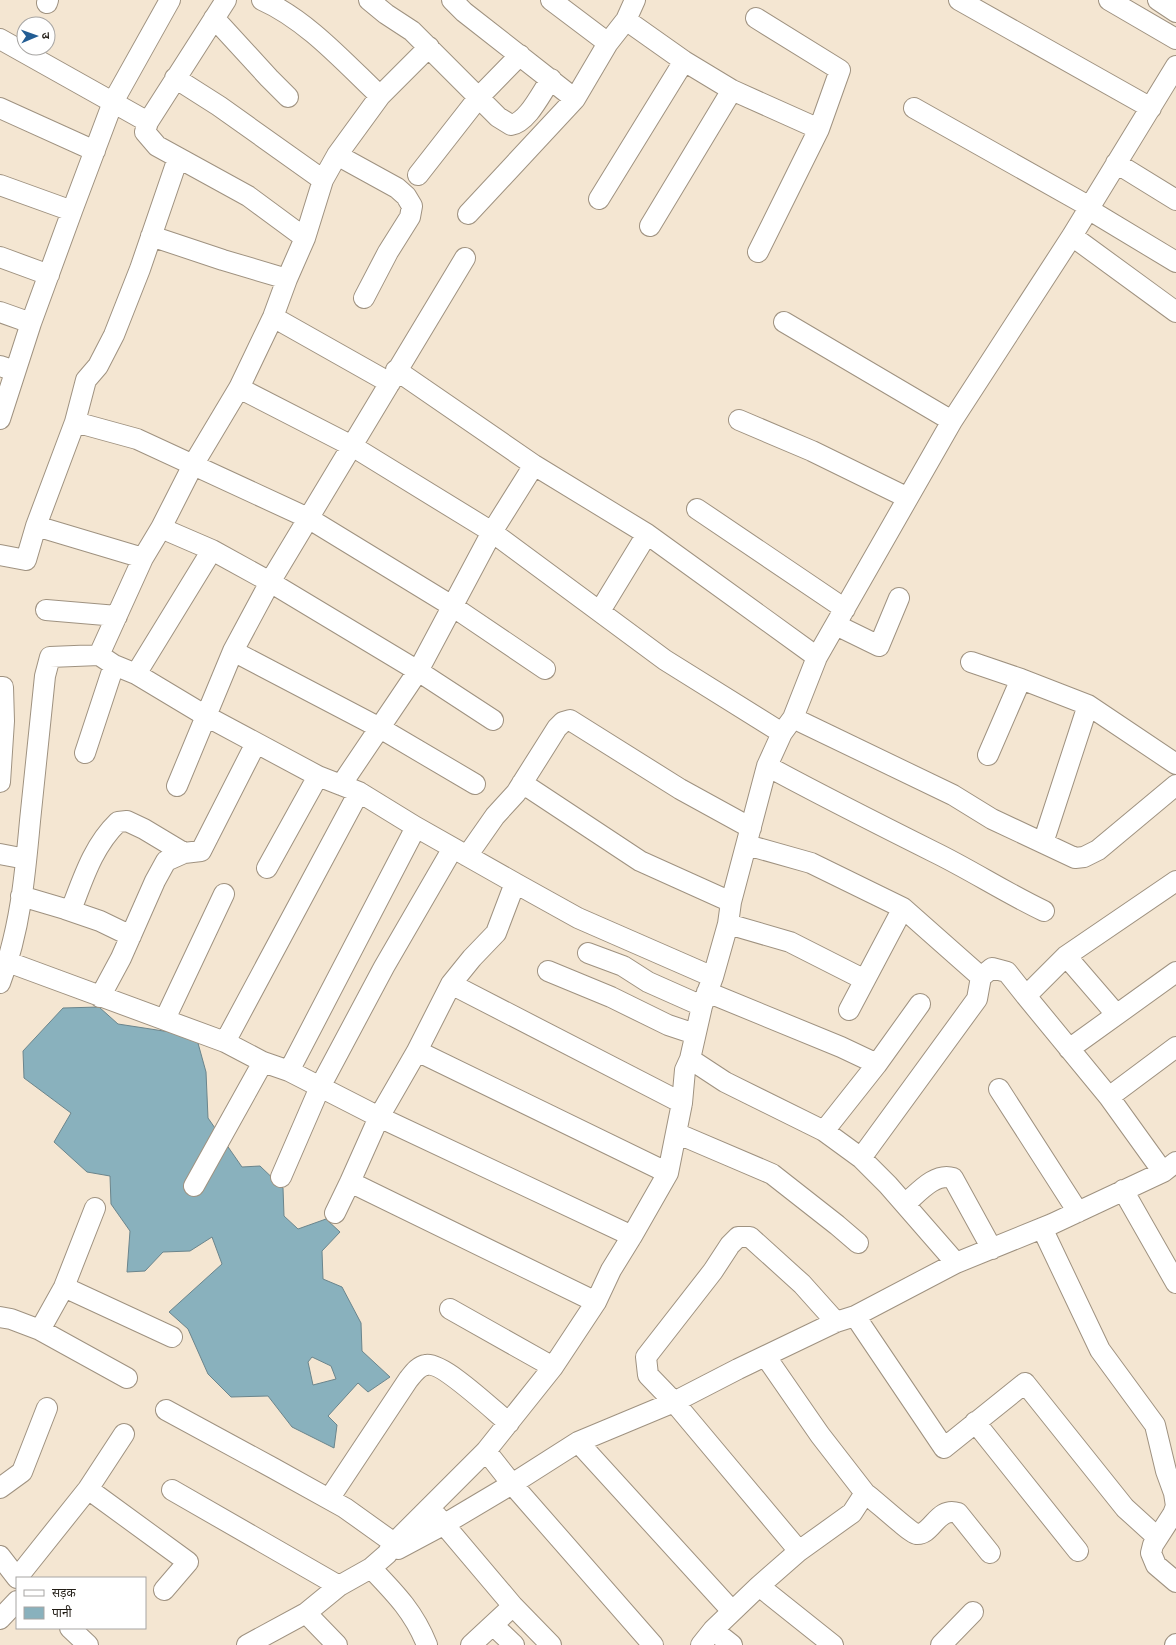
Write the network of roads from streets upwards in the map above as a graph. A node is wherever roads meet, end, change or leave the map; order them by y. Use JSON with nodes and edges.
{"nodes":[{"id":1,"x":170,"y":0,"type":"edge"},
{"id":2,"x":226,"y":0,"type":"edge"},
{"id":3,"x":262,"y":0,"type":"edge"},
{"id":4,"x":369,"y":0,"type":"edge"},
{"id":5,"x":452,"y":0,"type":"edge"},
{"id":6,"x":551,"y":0,"type":"edge"},
{"id":7,"x":635,"y":0,"type":"edge"},
{"id":8,"x":959,"y":0,"type":"edge"},
{"id":9,"x":1109,"y":0,"type":"edge"},
{"id":10,"x":1158,"y":0,"type":"edge"},
{"id":11,"x":1176,"y":12,"type":"edge"},
{"id":12,"x":214,"y":18,"type":"junction"},
{"id":13,"x":756,"y":18,"type":"dead end"},
{"id":14,"x":626,"y":20,"type":"junction"},
{"id":15,"x":0,"y":39,"type":"edge"},
{"id":16,"x":1176,"y":39,"type":"edge"},
{"id":17,"x":608,"y":43,"type":"junction"},
{"id":18,"x":429,"y":47,"type":"junction"},
{"id":19,"x":520,"y":55,"type":"junction"},
{"id":20,"x":684,"y":61,"type":"junction"},
{"id":21,"x":1176,"y":66,"type":"edge"},
{"id":22,"x":175,"y":78,"type":"junction"},
{"id":23,"x":551,"y":79,"type":"junction"},
{"id":24,"x":732,"y":90,"type":"junction"},
{"id":25,"x":288,"y":96,"type":"dead end"},
{"id":26,"x":380,"y":96,"type":"junction"},
{"id":27,"x":479,"y":97,"type":"junction"},
{"id":28,"x":575,"y":99,"type":"junction"},
{"id":29,"x":113,"y":102,"type":"junction"},
{"id":30,"x":0,"y":108,"type":"edge"},
{"id":31,"x":914,"y":108,"type":"dead end"},
{"id":32,"x":1151,"y":108,"type":"junction"},
{"id":33,"x":148,"y":122,"type":"junction"},
{"id":34,"x":819,"y":129,"type":"junction"},
{"id":35,"x":95,"y":151,"type":"junction"},
{"id":36,"x":337,"y":155,"type":"junction"},
{"id":37,"x":178,"y":158,"type":"junction"},
{"id":38,"x":1116,"y":163,"type":"junction"},
{"id":39,"x":418,"y":175,"type":"dead end"},
{"id":40,"x":323,"y":180,"type":"junction"},
{"id":41,"x":0,"y":185,"type":"edge"},
{"id":42,"x":599,"y":198,"type":"dead end"},
{"id":43,"x":1176,"y":200,"type":"edge"},
{"id":44,"x":1089,"y":208,"type":"junction"},
{"id":45,"x":72,"y":211,"type":"junction"},
{"id":46,"x":468,"y":214,"type":"dead end"},
{"id":47,"x":650,"y":226,"type":"dead end"},
{"id":48,"x":151,"y":236,"type":"junction"},
{"id":49,"x":1072,"y":236,"type":"junction"},
{"id":50,"x":305,"y":238,"type":"junction"},
{"id":51,"x":758,"y":252,"type":"dead end"},
{"id":52,"x":0,"y":258,"type":"edge"},
{"id":53,"x":465,"y":258,"type":"dead end"},
{"id":54,"x":1176,"y":262,"type":"edge"},
{"id":55,"x":49,"y":275,"type":"junction"},
{"id":56,"x":287,"y":279,"type":"junction"},
{"id":57,"x":364,"y":298,"type":"dead end"},
{"id":58,"x":0,"y":312,"type":"edge"},
{"id":59,"x":1176,"y":312,"type":"edge"},
{"id":60,"x":273,"y":317,"type":"junction"},
{"id":61,"x":784,"y":322,"type":"dead end"},
{"id":62,"x":31,"y":323,"type":"junction"},
{"id":63,"x":8,"y":368,"type":"edge"},
{"id":64,"x":393,"y":376,"type":"junction"},
{"id":65,"x":239,"y":388,"type":"junction"},
{"id":66,"x":0,"y":418,"type":"edge"},
{"id":67,"x":739,"y":420,"type":"dead end"},
{"id":68,"x":952,"y":421,"type":"junction"},
{"id":69,"x":75,"y":422,"type":"junction"},
{"id":70,"x":352,"y":446,"type":"junction"},
{"id":71,"x":193,"y":465,"type":"junction"},
{"id":72,"x":534,"y":465,"type":"junction"},
{"id":73,"x":908,"y":498,"type":"junction"},
{"id":74,"x":697,"y":509,"type":"dead end"},
{"id":75,"x":308,"y":518,"type":"junction"},
{"id":76,"x":36,"y":526,"type":"junction"},
{"id":77,"x":161,"y":528,"type":"junction"},
{"id":78,"x":492,"y":532,"type":"junction"},
{"id":79,"x":647,"y":534,"type":"junction"},
{"id":80,"x":212,"y":550,"type":"junction"},
{"id":81,"x":0,"y":555,"type":"edge"},
{"id":82,"x":143,"y":558,"type":"junction"},
{"id":83,"x":270,"y":582,"type":"junction"},
{"id":84,"x":900,"y":598,"type":"dead end"},
{"id":85,"x":452,"y":606,"type":"junction"},
{"id":86,"x":46,"y":610,"type":"dead end"},
{"id":87,"x":600,"y":611,"type":"junction"},
{"id":88,"x":117,"y":616,"type":"junction"},
{"id":89,"x":840,"y":617,"type":"junction"},
{"id":90,"x":233,"y":652,"type":"junction"},
{"id":91,"x":817,"y":657,"type":"junction"},
{"id":92,"x":107,"y":660,"type":"junction"},
{"id":93,"x":971,"y":662,"type":"dead end"},
{"id":94,"x":545,"y":669,"type":"dead end"},
{"id":95,"x":418,"y":671,"type":"junction"},
{"id":96,"x":136,"y":674,"type":"junction"},
{"id":97,"x":1021,"y":679,"type":"junction"},
{"id":98,"x":0,"y":687,"type":"edge"},
{"id":99,"x":1088,"y":705,"type":"junction"},
{"id":100,"x":206,"y":716,"type":"junction"},
{"id":101,"x":492,"y":720,"type":"dead end"},
{"id":102,"x":2,"y":721,"type":"edge"},
{"id":103,"x":787,"y":726,"type":"junction"},
{"id":104,"x":380,"y":728,"type":"junction"},
{"id":105,"x":256,"y":743,"type":"junction"},
{"id":106,"x":85,"y":753,"type":"dead end"},
{"id":107,"x":988,"y":755,"type":"dead end"},
{"id":108,"x":1176,"y":764,"type":"edge"},
{"id":109,"x":767,"y":766,"type":"junction"},
{"id":110,"x":318,"y":776,"type":"junction"},
{"id":111,"x":0,"y":778,"type":"edge"},
{"id":112,"x":522,"y":783,"type":"junction"},
{"id":113,"x":475,"y":784,"type":"dead end"},
{"id":114,"x":1176,"y":785,"type":"edge"},
{"id":115,"x":177,"y":786,"type":"dead end"},
{"id":116,"x":350,"y":788,"type":"junction"},
{"id":117,"x":416,"y":827,"type":"junction"},
{"id":118,"x":749,"y":836,"type":"junction"},
{"id":119,"x":1042,"y":843,"type":"junction"},
{"id":120,"x":460,"y":852,"type":"junction"},
{"id":121,"x":184,"y":853,"type":"junction"},
{"id":122,"x":0,"y":854,"type":"edge"},
{"id":123,"x":26,"y":859,"type":"junction"},
{"id":124,"x":267,"y":868,"type":"dead end"},
{"id":125,"x":1176,"y":881,"type":"edge"},
{"id":126,"x":515,"y":882,"type":"junction"},
{"id":127,"x":224,"y":894,"type":"dead end"},
{"id":128,"x":21,"y":896,"type":"junction"},
{"id":129,"x":731,"y":902,"type":"junction"},
{"id":130,"x":903,"y":908,"type":"junction"},
{"id":131,"x":71,"y":910,"type":"junction"},
{"id":132,"x":1044,"y":911,"type":"dead end"},
{"id":133,"x":728,"y":924,"type":"junction"},
{"id":134,"x":130,"y":936,"type":"junction"},
{"id":135,"x":588,"y":953,"type":"dead end"},
{"id":136,"x":1066,"y":956,"type":"junction"},
{"id":137,"x":8,"y":962,"type":"junction"},
{"id":138,"x":548,"y":971,"type":"dead end"},
{"id":139,"x":1176,"y":972,"type":"edge"},
{"id":140,"x":981,"y":977,"type":"junction"},
{"id":141,"x":865,"y":980,"type":"junction"},
{"id":142,"x":0,"y":982,"type":"edge"},
{"id":143,"x":452,"y":984,"type":"junction"},
{"id":144,"x":707,"y":992,"type":"junction"},
{"id":145,"x":1026,"y":996,"type":"junction"},
{"id":146,"x":100,"y":997,"type":"junction"},
{"id":147,"x":920,"y":1004,"type":"dead end"},
{"id":148,"x":849,"y":1010,"type":"dead end"},
{"id":149,"x":1116,"y":1014,"type":"junction"},
{"id":150,"x":165,"y":1019,"type":"junction"},
{"id":151,"x":695,"y":1034,"type":"junction"},
{"id":152,"x":225,"y":1042,"type":"junction"},
{"id":153,"x":1176,"y":1047,"type":"edge"},
{"id":154,"x":1069,"y":1049,"type":"junction"},
{"id":155,"x":417,"y":1051,"type":"junction"},
{"id":156,"x":690,"y":1059,"type":"junction"},
{"id":157,"x":263,"y":1062,"type":"junction"},
{"id":158,"x":876,"y":1064,"type":"junction"},
{"id":159,"x":289,"y":1071,"type":"junction"},
{"id":160,"x":320,"y":1087,"type":"junction"},
{"id":161,"x":999,"y":1089,"type":"dead end"},
{"id":162,"x":1109,"y":1097,"type":"junction"},
{"id":163,"x":682,"y":1103,"type":"junction"},
{"id":164,"x":379,"y":1117,"type":"junction"},
{"id":165,"x":824,"y":1132,"type":"junction"},
{"id":166,"x":676,"y":1133,"type":"junction"},
{"id":167,"x":861,"y":1158,"type":"junction"},
{"id":168,"x":1169,"y":1167,"type":"edge"},
{"id":169,"x":668,"y":1173,"type":"junction"},
{"id":170,"x":281,"y":1176,"type":"dead end"},
{"id":171,"x":350,"y":1182,"type":"junction"},
{"id":172,"x":194,"y":1186,"type":"dead end"},
{"id":173,"x":1123,"y":1190,"type":"junction"},
{"id":174,"x":905,"y":1204,"type":"junction"},
{"id":175,"x":95,"y":1208,"type":"dead end"},
{"id":176,"x":1078,"y":1212,"type":"junction"},
{"id":177,"x":335,"y":1213,"type":"dead end"},
{"id":178,"x":1042,"y":1228,"type":"junction"},
{"id":179,"x":632,"y":1236,"type":"junction"},
{"id":180,"x":858,"y":1243,"type":"dead end"},
{"id":181,"x":992,"y":1249,"type":"junction"},
{"id":182,"x":956,"y":1264,"type":"junction"},
{"id":183,"x":1176,"y":1283,"type":"edge"},
{"id":184,"x":64,"y":1287,"type":"junction"},
{"id":185,"x":596,"y":1302,"type":"junction"},
{"id":186,"x":450,"y":1309,"type":"dead end"},
{"id":187,"x":856,"y":1316,"type":"junction"},
{"id":188,"x":0,"y":1317,"type":"edge"},
{"id":189,"x":836,"y":1322,"type":"junction"},
{"id":190,"x":40,"y":1330,"type":"junction"},
{"id":191,"x":172,"y":1338,"type":"dead end"},
{"id":192,"x":766,"y":1357,"type":"junction"},
{"id":193,"x":553,"y":1367,"type":"junction"},
{"id":194,"x":127,"y":1378,"type":"dead end"},
{"id":195,"x":674,"y":1402,"type":"junction"},
{"id":196,"x":47,"y":1408,"type":"dead end"},
{"id":197,"x":166,"y":1410,"type":"dead end"},
{"id":198,"x":975,"y":1422,"type":"junction"},
{"id":199,"x":509,"y":1423,"type":"junction"},
{"id":200,"x":124,"y":1434,"type":"dead end"},
{"id":201,"x":578,"y":1442,"type":"junction"},
{"id":202,"x":486,"y":1451,"type":"junction"},
{"id":203,"x":512,"y":1484,"type":"junction"},
{"id":204,"x":0,"y":1488,"type":"edge"},
{"id":205,"x":88,"y":1489,"type":"junction"},
{"id":206,"x":172,"y":1490,"type":"dead end"},
{"id":207,"x":865,"y":1493,"type":"junction"},
{"id":208,"x":329,"y":1499,"type":"junction"},
{"id":209,"x":430,"y":1508,"type":"junction"},
{"id":210,"x":443,"y":1525,"type":"junction"},
{"id":211,"x":1157,"y":1537,"type":"junction"},
{"id":212,"x":390,"y":1549,"type":"junction"},
{"id":213,"x":799,"y":1551,"type":"junction"},
{"id":214,"x":1078,"y":1551,"type":"dead end"},
{"id":215,"x":990,"y":1553,"type":"dead end"},
{"id":216,"x":0,"y":1556,"type":"edge"},
{"id":217,"x":371,"y":1568,"type":"junction"},
{"id":218,"x":16,"y":1577,"type":"edge"},
{"id":219,"x":18,"y":1577,"type":"edge"},
{"id":220,"x":1176,"y":1582,"type":"edge"},
{"id":221,"x":339,"y":1586,"type":"junction"},
{"id":222,"x":759,"y":1586,"type":"junction"},
{"id":223,"x":164,"y":1590,"type":"dead end"},
{"id":224,"x":16,"y":1602,"type":"edge"},
{"id":225,"x":513,"y":1606,"type":"junction"},
{"id":226,"x":732,"y":1611,"type":"junction"},
{"id":227,"x":973,"y":1612,"type":"dead end"},
{"id":228,"x":306,"y":1613,"type":"junction"},
{"id":229,"x":0,"y":1619,"type":"edge"},
{"id":230,"x":493,"y":1625,"type":"junction"},
{"id":231,"x":713,"y":1630,"type":"junction"},
{"id":232,"x":420,"y":1640,"type":"edge"},
{"id":233,"x":247,"y":1645,"type":"edge"},
{"id":234,"x":337,"y":1645,"type":"edge"},
{"id":235,"x":471,"y":1645,"type":"edge"},
{"id":236,"x":514,"y":1645,"type":"edge"},
{"id":237,"x":552,"y":1645,"type":"edge"},
{"id":238,"x":653,"y":1645,"type":"edge"},
{"id":239,"x":701,"y":1645,"type":"edge"},
{"id":240,"x":732,"y":1645,"type":"edge"},
{"id":241,"x":833,"y":1645,"type":"edge"},
{"id":242,"x":941,"y":1645,"type":"edge"}],
"edges":[{"from":1,"to":29,"type":"street"},
{"from":2,"to":12,"type":"street"},
{"from":3,"to":26,"type":"street"},
{"from":4,"to":18,"type":"street"},
{"from":5,"to":19,"type":"street"},
{"from":6,"to":17,"type":"street"},
{"from":7,"to":14,"type":"street"},
{"from":8,"to":32,"type":"street"},
{"from":9,"to":16,"type":"street"},
{"from":10,"to":11,"type":"street"},
{"from":12,"to":22,"type":"street"},
{"from":12,"to":25,"type":"street"},
{"from":13,"to":34,"type":"street"},
{"from":14,"to":17,"type":"street"},
{"from":14,"to":20,"type":"street"},
{"from":15,"to":29,"type":"street"},
{"from":17,"to":28,"type":"street"},
{"from":18,"to":26,"type":"street"},
{"from":18,"to":27,"type":"street"},
{"from":19,"to":23,"type":"street"},
{"from":19,"to":27,"type":"street"},
{"from":20,"to":24,"type":"street"},
{"from":20,"to":42,"type":"street"},
{"from":21,"to":32,"type":"street"},
{"from":22,"to":33,"type":"street"},
{"from":22,"to":40,"type":"street"},
{"from":23,"to":27,"type":"street"},
{"from":23,"to":28,"type":"street"},
{"from":24,"to":34,"type":"street"},
{"from":24,"to":47,"type":"street"},
{"from":26,"to":36,"type":"street"},
{"from":27,"to":39,"type":"street"},
{"from":28,"to":46,"type":"street"},
{"from":29,"to":33,"type":"street"},
{"from":29,"to":35,"type":"street"},
{"from":30,"to":35,"type":"street"},
{"from":31,"to":44,"type":"street"},
{"from":32,"to":38,"type":"street"},
{"from":33,"to":37,"type":"street"},
{"from":34,"to":51,"type":"street"},
{"from":35,"to":45,"type":"street"},
{"from":36,"to":40,"type":"street"},
{"from":36,"to":57,"type":"street"},
{"from":37,"to":48,"type":"street"},
{"from":37,"to":50,"type":"street"},
{"from":38,"to":43,"type":"street"},
{"from":38,"to":44,"type":"street"},
{"from":40,"to":50,"type":"street"},
{"from":41,"to":45,"type":"street"},
{"from":44,"to":49,"type":"street"},
{"from":44,"to":54,"type":"street"},
{"from":45,"to":55,"type":"street"},
{"from":48,"to":56,"type":"street"},
{"from":48,"to":69,"type":"street"},
{"from":49,"to":59,"type":"street"},
{"from":49,"to":68,"type":"street"},
{"from":50,"to":56,"type":"street"},
{"from":52,"to":55,"type":"street"},
{"from":53,"to":64,"type":"street"},
{"from":55,"to":62,"type":"street"},
{"from":56,"to":60,"type":"street"},
{"from":58,"to":62,"type":"street"},
{"from":60,"to":64,"type":"street"},
{"from":60,"to":65,"type":"street"},
{"from":61,"to":68,"type":"street"},
{"from":62,"to":63,"type":"street"},
{"from":63,"to":66,"type":"street"},
{"from":64,"to":70,"type":"street"},
{"from":64,"to":72,"type":"street"},
{"from":65,"to":70,"type":"street"},
{"from":65,"to":71,"type":"street"},
{"from":67,"to":73,"type":"street"},
{"from":68,"to":73,"type":"street"},
{"from":69,"to":71,"type":"street"},
{"from":69,"to":76,"type":"street"},
{"from":70,"to":75,"type":"street"},
{"from":70,"to":78,"type":"street"},
{"from":71,"to":75,"type":"street"},
{"from":71,"to":77,"type":"street"},
{"from":72,"to":78,"type":"street"},
{"from":72,"to":79,"type":"street"},
{"from":73,"to":89,"type":"street"},
{"from":74,"to":89,"type":"street"},
{"from":75,"to":83,"type":"street"},
{"from":75,"to":85,"type":"street"},
{"from":76,"to":81,"type":"street"},
{"from":76,"to":82,"type":"street"},
{"from":77,"to":80,"type":"street"},
{"from":77,"to":82,"type":"street"},
{"from":78,"to":85,"type":"street"},
{"from":78,"to":87,"type":"street"},
{"from":79,"to":87,"type":"street"},
{"from":79,"to":91,"type":"street"},
{"from":80,"to":83,"type":"street"},
{"from":80,"to":96,"type":"street"},
{"from":82,"to":88,"type":"street"},
{"from":83,"to":90,"type":"street"},
{"from":83,"to":95,"type":"street"},
{"from":84,"to":89,"type":"street"},
{"from":85,"to":94,"type":"street"},
{"from":85,"to":95,"type":"street"},
{"from":86,"to":88,"type":"street"},
{"from":87,"to":103,"type":"street"},
{"from":88,"to":92,"type":"street"},
{"from":89,"to":91,"type":"street"},
{"from":90,"to":100,"type":"street"},
{"from":90,"to":104,"type":"street"},
{"from":91,"to":103,"type":"street"},
{"from":92,"to":96,"type":"street"},
{"from":92,"to":106,"type":"street"},
{"from":92,"to":123,"type":"street"},
{"from":93,"to":97,"type":"street"},
{"from":95,"to":101,"type":"street"},
{"from":95,"to":104,"type":"street"},
{"from":96,"to":100,"type":"street"},
{"from":97,"to":99,"type":"street"},
{"from":97,"to":107,"type":"street"},
{"from":98,"to":102,"type":"street"},
{"from":99,"to":108,"type":"street"},
{"from":99,"to":119,"type":"street"},
{"from":100,"to":105,"type":"street"},
{"from":100,"to":115,"type":"street"},
{"from":102,"to":111,"type":"street"},
{"from":103,"to":109,"type":"street"},
{"from":103,"to":119,"type":"street"},
{"from":104,"to":113,"type":"street"},
{"from":104,"to":116,"type":"street"},
{"from":105,"to":110,"type":"street"},
{"from":105,"to":121,"type":"street"},
{"from":109,"to":118,"type":"street"},
{"from":109,"to":132,"type":"street"},
{"from":110,"to":116,"type":"street"},
{"from":110,"to":124,"type":"street"},
{"from":112,"to":118,"type":"street"},
{"from":112,"to":120,"type":"street"},
{"from":112,"to":129,"type":"street"},
{"from":114,"to":119,"type":"street"},
{"from":116,"to":117,"type":"street"},
{"from":116,"to":152,"type":"street"},
{"from":117,"to":120,"type":"street"},
{"from":117,"to":159,"type":"street"},
{"from":118,"to":129,"type":"street"},
{"from":118,"to":130,"type":"street"},
{"from":120,"to":126,"type":"street"},
{"from":120,"to":160,"type":"street"},
{"from":121,"to":131,"type":"street"},
{"from":121,"to":134,"type":"street"},
{"from":122,"to":123,"type":"street"},
{"from":123,"to":128,"type":"street"},
{"from":125,"to":136,"type":"street"},
{"from":126,"to":143,"type":"street"},
{"from":126,"to":144,"type":"street"},
{"from":127,"to":150,"type":"street"},
{"from":128,"to":131,"type":"street"},
{"from":128,"to":137,"type":"street"},
{"from":129,"to":133,"type":"street"},
{"from":130,"to":140,"type":"street"},
{"from":130,"to":141,"type":"street"},
{"from":131,"to":134,"type":"street"},
{"from":133,"to":141,"type":"street"},
{"from":133,"to":144,"type":"street"},
{"from":134,"to":146,"type":"street"},
{"from":135,"to":144,"type":"street"},
{"from":136,"to":145,"type":"street"},
{"from":136,"to":149,"type":"street"},
{"from":137,"to":142,"type":"street"},
{"from":137,"to":146,"type":"street"},
{"from":138,"to":151,"type":"street"},
{"from":139,"to":149,"type":"street"},
{"from":140,"to":145,"type":"street"},
{"from":140,"to":167,"type":"street"},
{"from":141,"to":148,"type":"street"},
{"from":143,"to":155,"type":"street"},
{"from":143,"to":163,"type":"street"},
{"from":144,"to":151,"type":"street"},
{"from":144,"to":158,"type":"street"},
{"from":145,"to":154,"type":"street"},
{"from":146,"to":150,"type":"street"},
{"from":147,"to":158,"type":"street"},
{"from":149,"to":154,"type":"street"},
{"from":150,"to":152,"type":"street"},
{"from":151,"to":156,"type":"street"},
{"from":152,"to":157,"type":"street"},
{"from":153,"to":162,"type":"street"},
{"from":154,"to":162,"type":"street"},
{"from":155,"to":164,"type":"street"},
{"from":155,"to":169,"type":"street"},
{"from":156,"to":163,"type":"street"},
{"from":156,"to":165,"type":"street"},
{"from":157,"to":159,"type":"street"},
{"from":157,"to":172,"type":"street"},
{"from":158,"to":165,"type":"street"},
{"from":159,"to":160,"type":"street"},
{"from":160,"to":164,"type":"street"},
{"from":160,"to":170,"type":"street"},
{"from":161,"to":176,"type":"street"},
{"from":162,"to":168,"type":"street"},
{"from":163,"to":166,"type":"street"},
{"from":164,"to":171,"type":"street"},
{"from":164,"to":179,"type":"street"},
{"from":165,"to":167,"type":"street"},
{"from":166,"to":169,"type":"street"},
{"from":166,"to":180,"type":"street"},
{"from":167,"to":174,"type":"street"},
{"from":168,"to":173,"type":"street"},
{"from":169,"to":179,"type":"street"},
{"from":171,"to":177,"type":"street"},
{"from":171,"to":185,"type":"street"},
{"from":173,"to":176,"type":"street"},
{"from":173,"to":183,"type":"street"},
{"from":174,"to":181,"type":"street"},
{"from":174,"to":182,"type":"street"},
{"from":175,"to":184,"type":"street"},
{"from":176,"to":178,"type":"street"},
{"from":178,"to":181,"type":"street"},
{"from":178,"to":211,"type":"street"},
{"from":179,"to":185,"type":"street"},
{"from":181,"to":182,"type":"street"},
{"from":182,"to":187,"type":"street"},
{"from":184,"to":190,"type":"street"},
{"from":184,"to":191,"type":"street"},
{"from":185,"to":193,"type":"street"},
{"from":186,"to":193,"type":"street"},
{"from":187,"to":189,"type":"street"},
{"from":187,"to":198,"type":"street"},
{"from":188,"to":190,"type":"street"},
{"from":189,"to":192,"type":"street"},
{"from":189,"to":195,"type":"street"},
{"from":190,"to":194,"type":"street"},
{"from":192,"to":195,"type":"street"},
{"from":192,"to":207,"type":"street"},
{"from":193,"to":199,"type":"street"},
{"from":195,"to":201,"type":"street"},
{"from":195,"to":213,"type":"street"},
{"from":196,"to":204,"type":"street"},
{"from":197,"to":208,"type":"street"},
{"from":198,"to":211,"type":"street"},
{"from":198,"to":214,"type":"street"},
{"from":199,"to":202,"type":"street"},
{"from":199,"to":208,"type":"street"},
{"from":200,"to":205,"type":"street"},
{"from":201,"to":203,"type":"street"},
{"from":201,"to":226,"type":"street"},
{"from":202,"to":203,"type":"street"},
{"from":202,"to":209,"type":"street"},
{"from":203,"to":210,"type":"street"},
{"from":203,"to":238,"type":"street"},
{"from":205,"to":219,"type":"street"},
{"from":205,"to":223,"type":"street"},
{"from":206,"to":221,"type":"street"},
{"from":207,"to":213,"type":"street"},
{"from":207,"to":215,"type":"street"},
{"from":208,"to":212,"type":"street"},
{"from":209,"to":210,"type":"street"},
{"from":209,"to":212,"type":"street"},
{"from":210,"to":212,"type":"street"},
{"from":210,"to":225,"type":"street"},
{"from":211,"to":220,"type":"street"},
{"from":212,"to":217,"type":"street"},
{"from":213,"to":222,"type":"street"},
{"from":216,"to":218,"type":"street"},
{"from":217,"to":221,"type":"street"},
{"from":217,"to":232,"type":"street"},
{"from":221,"to":228,"type":"street"},
{"from":222,"to":226,"type":"street"},
{"from":222,"to":241,"type":"street"},
{"from":224,"to":229,"type":"street"},
{"from":225,"to":230,"type":"street"},
{"from":225,"to":237,"type":"street"},
{"from":226,"to":231,"type":"street"},
{"from":227,"to":242,"type":"street"},
{"from":228,"to":233,"type":"street"},
{"from":228,"to":234,"type":"street"},
{"from":230,"to":235,"type":"street"},
{"from":230,"to":236,"type":"street"},
{"from":231,"to":239,"type":"street"},
{"from":231,"to":240,"type":"street"}]}
